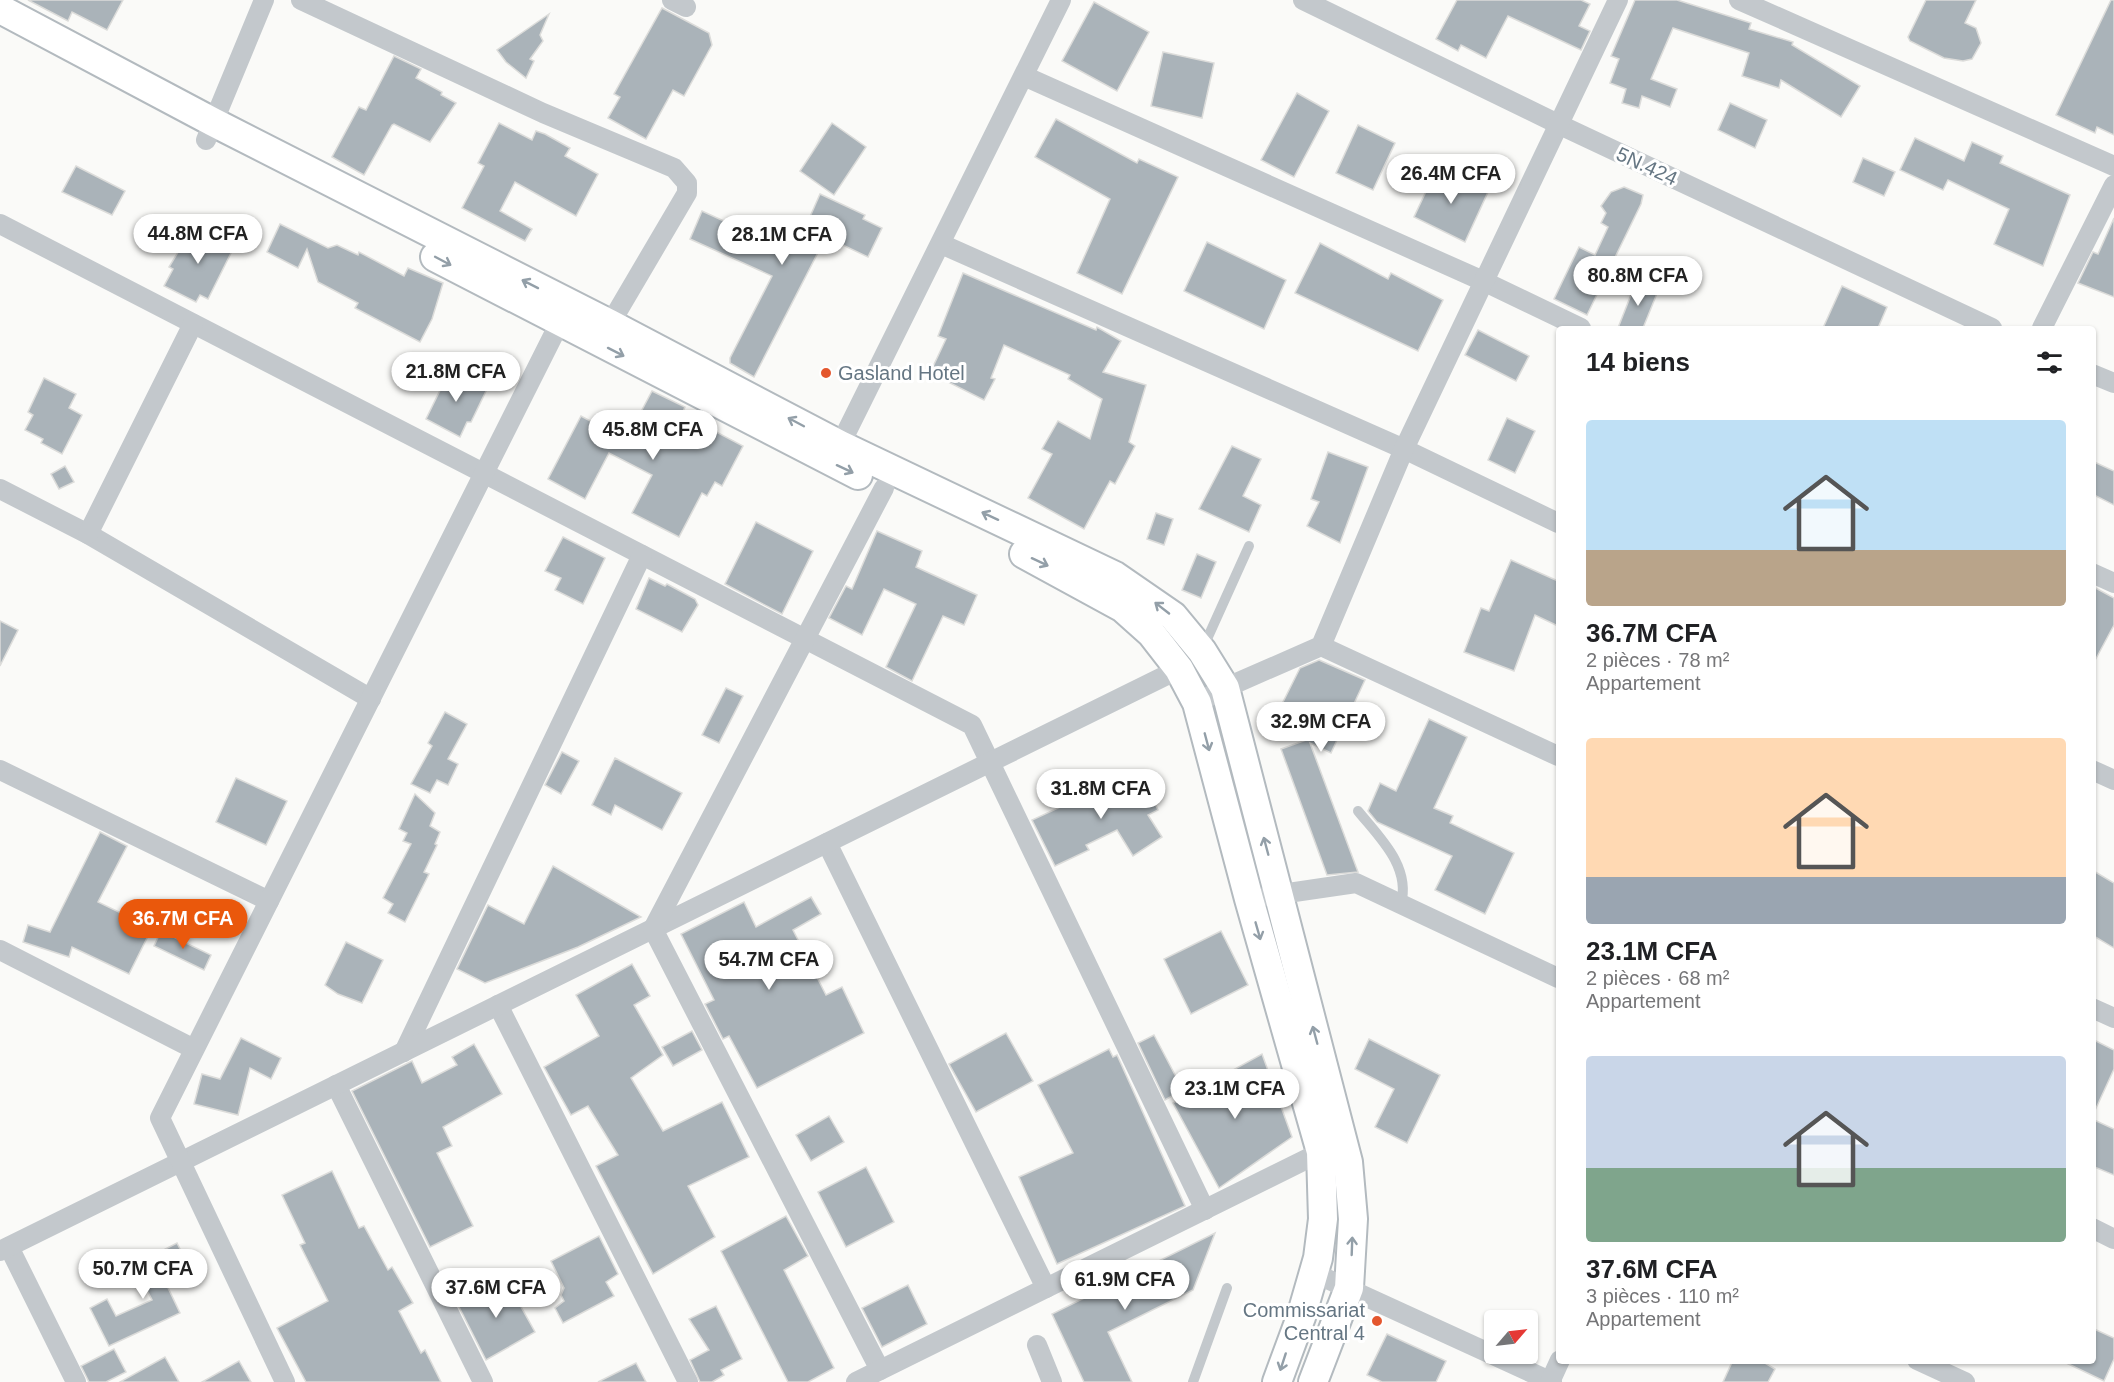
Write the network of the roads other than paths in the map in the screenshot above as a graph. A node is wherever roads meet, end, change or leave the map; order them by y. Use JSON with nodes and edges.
{"nodes":[{"id":1,"x":264,"y":0,"type":"edge"},
{"id":2,"x":301,"y":0,"type":"edge"},
{"id":3,"x":1061,"y":0,"type":"edge"},
{"id":4,"x":1303,"y":0,"type":"edge"},
{"id":5,"x":1618,"y":0,"type":"edge"},
{"id":6,"x":1739,"y":0,"type":"edge"},
{"id":7,"x":0,"y":9,"type":"edge"},
{"id":8,"x":0,"y":30,"type":"edge"},
{"id":9,"x":1024,"y":76,"type":"junction"},
{"id":10,"x":1560,"y":125,"type":"junction"},
{"id":11,"x":209,"y":131,"type":"junction"},
{"id":12,"x":2114,"y":166,"type":"edge"},
{"id":13,"x":2114,"y":185,"type":"edge"},
{"id":14,"x":0,"y":224,"type":"edge"},
{"id":15,"x":941,"y":244,"type":"junction"},
{"id":16,"x":1483,"y":281,"type":"junction"},
{"id":17,"x":564,"y":313,"type":"junction"},
{"id":18,"x":193,"y":324,"type":"junction"},
{"id":19,"x":610,"y":324,"type":"junction"},
{"id":20,"x":1577,"y":326,"type":"edge"},
{"id":21,"x":1988,"y":326,"type":"edge"},
{"id":22,"x":2043,"y":326,"type":"edge"},
{"id":23,"x":2096,"y":376,"type":"edge"},
{"id":24,"x":2114,"y":383,"type":"edge"},
{"id":25,"x":840,"y":445,"type":"junction"},
{"id":26,"x":1404,"y":449,"type":"junction"},
{"id":27,"x":484,"y":474,"type":"junction"},
{"id":28,"x":884,"y":488,"type":"junction"},
{"id":29,"x":0,"y":489,"type":"edge"},
{"id":30,"x":1556,"y":522,"type":"edge"},
{"id":31,"x":88,"y":534,"type":"junction"},
{"id":32,"x":1249,"y":546,"type":"dead end"},
{"id":33,"x":642,"y":555,"type":"junction"},
{"id":34,"x":2096,"y":575,"type":"edge"},
{"id":35,"x":2114,"y":583,"type":"edge"},
{"id":36,"x":806,"y":639,"type":"junction"},
{"id":37,"x":1321,"y":646,"type":"junction"},
{"id":38,"x":1202,"y":651,"type":"junction"},
{"id":39,"x":1179,"y":669,"type":"junction"},
{"id":40,"x":1225,"y":688,"type":"junction"},
{"id":41,"x":370,"y":699,"type":"junction"},
{"id":42,"x":1197,"y":703,"type":"junction"},
{"id":43,"x":1556,"y":755,"type":"edge"},
{"id":44,"x":990,"y":762,"type":"junction"},
{"id":45,"x":0,"y":770,"type":"edge"},
{"id":46,"x":2096,"y":772,"type":"edge"},
{"id":47,"x":2114,"y":780,"type":"edge"},
{"id":48,"x":1358,"y":811,"type":"dead end"},
{"id":49,"x":827,"y":843,"type":"junction"},
{"id":50,"x":1278,"y":895,"type":"junction"},
{"id":51,"x":1249,"y":899,"type":"junction"},
{"id":52,"x":269,"y":901,"type":"junction"},
{"id":53,"x":1401,"y":904,"type":"junction"},
{"id":54,"x":653,"y":929,"type":"junction"},
{"id":55,"x":0,"y":950,"type":"edge"},
{"id":56,"x":1556,"y":977,"type":"edge"},
{"id":57,"x":498,"y":1005,"type":"junction"},
{"id":58,"x":2096,"y":1010,"type":"edge"},
{"id":59,"x":2114,"y":1018,"type":"edge"},
{"id":60,"x":194,"y":1050,"type":"junction"},
{"id":61,"x":404,"y":1052,"type":"junction"},
{"id":62,"x":336,"y":1085,"type":"junction"},
{"id":63,"x":1321,"y":1152,"type":"junction"},
{"id":64,"x":181,"y":1162,"type":"junction"},
{"id":65,"x":1205,"y":1210,"type":"junction"},
{"id":66,"x":2096,"y":1230,"type":"edge"},
{"id":67,"x":2114,"y":1239,"type":"edge"},
{"id":68,"x":5,"y":1249,"type":"edge"},
{"id":69,"x":1314,"y":1273,"type":"junction"},
{"id":70,"x":1046,"y":1288,"type":"junction"},
{"id":71,"x":1227,"y":1288,"type":"dead end"},
{"id":72,"x":1349,"y":1288,"type":"junction"},
{"id":73,"x":1037,"y":1345,"type":"dead end"},
{"id":74,"x":1558,"y":1364,"type":"edge"},
{"id":75,"x":1926,"y":1364,"type":"edge"},
{"id":76,"x":880,"y":1370,"type":"junction"},
{"id":77,"x":76,"y":1382,"type":"edge"},
{"id":78,"x":285,"y":1382,"type":"edge"},
{"id":79,"x":483,"y":1382,"type":"edge"},
{"id":80,"x":688,"y":1382,"type":"edge"},
{"id":81,"x":856,"y":1382,"type":"edge"},
{"id":82,"x":1052,"y":1382,"type":"edge"},
{"id":83,"x":1193,"y":1382,"type":"edge"},
{"id":84,"x":1276,"y":1382,"type":"edge"},
{"id":85,"x":1313,"y":1382,"type":"edge"},
{"id":86,"x":1551,"y":1382,"type":"edge"},
{"id":87,"x":1965,"y":1382,"type":"edge"}],
"edges":[{"from":1,"to":11,"type":"street"},
{"from":2,"to":19,"type":"street"},
{"from":3,"to":9,"type":"street"},
{"from":4,"to":10,"type":"street","name":"5N.424"},
{"from":5,"to":10,"type":"street"},
{"from":6,"to":12,"type":"street"},
{"from":7,"to":11,"type":"main road"},
{"from":8,"to":11,"type":"main road"},
{"from":9,"to":15,"type":"street"},
{"from":9,"to":16,"type":"street"},
{"from":10,"to":16,"type":"street"},
{"from":10,"to":21,"type":"street","name":"5N.424"},
{"from":11,"to":17,"type":"main road"},
{"from":13,"to":22,"type":"street"},
{"from":14,"to":18,"type":"street"},
{"from":15,"to":25,"type":"street"},
{"from":15,"to":26,"type":"street"},
{"from":16,"to":20,"type":"street"},
{"from":16,"to":26,"type":"street"},
{"from":17,"to":19,"type":"main road"},
{"from":17,"to":27,"type":"street"},
{"from":17,"to":28,"type":"main road","one_way":true},
{"from":18,"to":27,"type":"street"},
{"from":18,"to":31,"type":"street"},
{"from":25,"to":19,"type":"main road","one_way":true},
{"from":23,"to":24,"type":"street"},
{"from":38,"to":25,"type":"main road","one_way":true},
{"from":26,"to":30,"type":"street"},
{"from":26,"to":37,"type":"street"},
{"from":27,"to":33,"type":"street"},
{"from":27,"to":41,"type":"street"},
{"from":28,"to":36,"type":"street"},
{"from":28,"to":39,"type":"main road","one_way":true},
{"from":29,"to":31,"type":"street"},
{"from":31,"to":41,"type":"street"},
{"from":32,"to":38,"type":"lane"},
{"from":33,"to":36,"type":"street"},
{"from":33,"to":61,"type":"street"},
{"from":34,"to":35,"type":"street"},
{"from":36,"to":44,"type":"street"},
{"from":36,"to":54,"type":"street"},
{"from":37,"to":40,"type":"street"},
{"from":37,"to":43,"type":"street"},
{"from":38,"to":40,"type":"main road"},
{"from":39,"to":42,"type":"main road"},
{"from":39,"to":44,"type":"street"},
{"from":40,"to":42,"type":"street"},
{"from":50,"to":40,"type":"main road","one_way":true},
{"from":41,"to":52,"type":"street"},
{"from":42,"to":51,"type":"main road","one_way":true},
{"from":44,"to":49,"type":"street"},
{"from":44,"to":65,"type":"street"},
{"from":45,"to":52,"type":"street"},
{"from":46,"to":47,"type":"street"},
{"from":48,"to":53,"type":"lane"},
{"from":49,"to":54,"type":"street"},
{"from":49,"to":70,"type":"street"},
{"from":50,"to":51,"type":"street"},
{"from":50,"to":53,"type":"street"},
{"from":72,"to":50,"type":"main road","one_way":true},
{"from":51,"to":63,"type":"main road","one_way":true},
{"from":52,"to":60,"type":"street"},
{"from":53,"to":56,"type":"street"},
{"from":54,"to":57,"type":"street"},
{"from":54,"to":76,"type":"street"},
{"from":55,"to":60,"type":"street"},
{"from":57,"to":61,"type":"street"},
{"from":57,"to":80,"type":"street"},
{"from":58,"to":59,"type":"street"},
{"from":60,"to":64,"type":"street"},
{"from":61,"to":62,"type":"street"},
{"from":62,"to":64,"type":"street"},
{"from":62,"to":79,"type":"street"},
{"from":63,"to":65,"type":"street"},
{"from":63,"to":69,"type":"main road"},
{"from":64,"to":68,"type":"street"},
{"from":64,"to":78,"type":"street"},
{"from":65,"to":70,"type":"street"},
{"from":66,"to":67,"type":"street"},
{"from":68,"to":77,"type":"street"},
{"from":69,"to":72,"type":"street"},
{"from":69,"to":84,"type":"main road","one_way":true},
{"from":70,"to":76,"type":"street"},
{"from":71,"to":83,"type":"lane"},
{"from":72,"to":85,"type":"main road"},
{"from":72,"to":86,"type":"street"},
{"from":73,"to":82,"type":"street"},
{"from":74,"to":86,"type":"street"},
{"from":75,"to":87,"type":"street"},
{"from":76,"to":81,"type":"street"}]}
